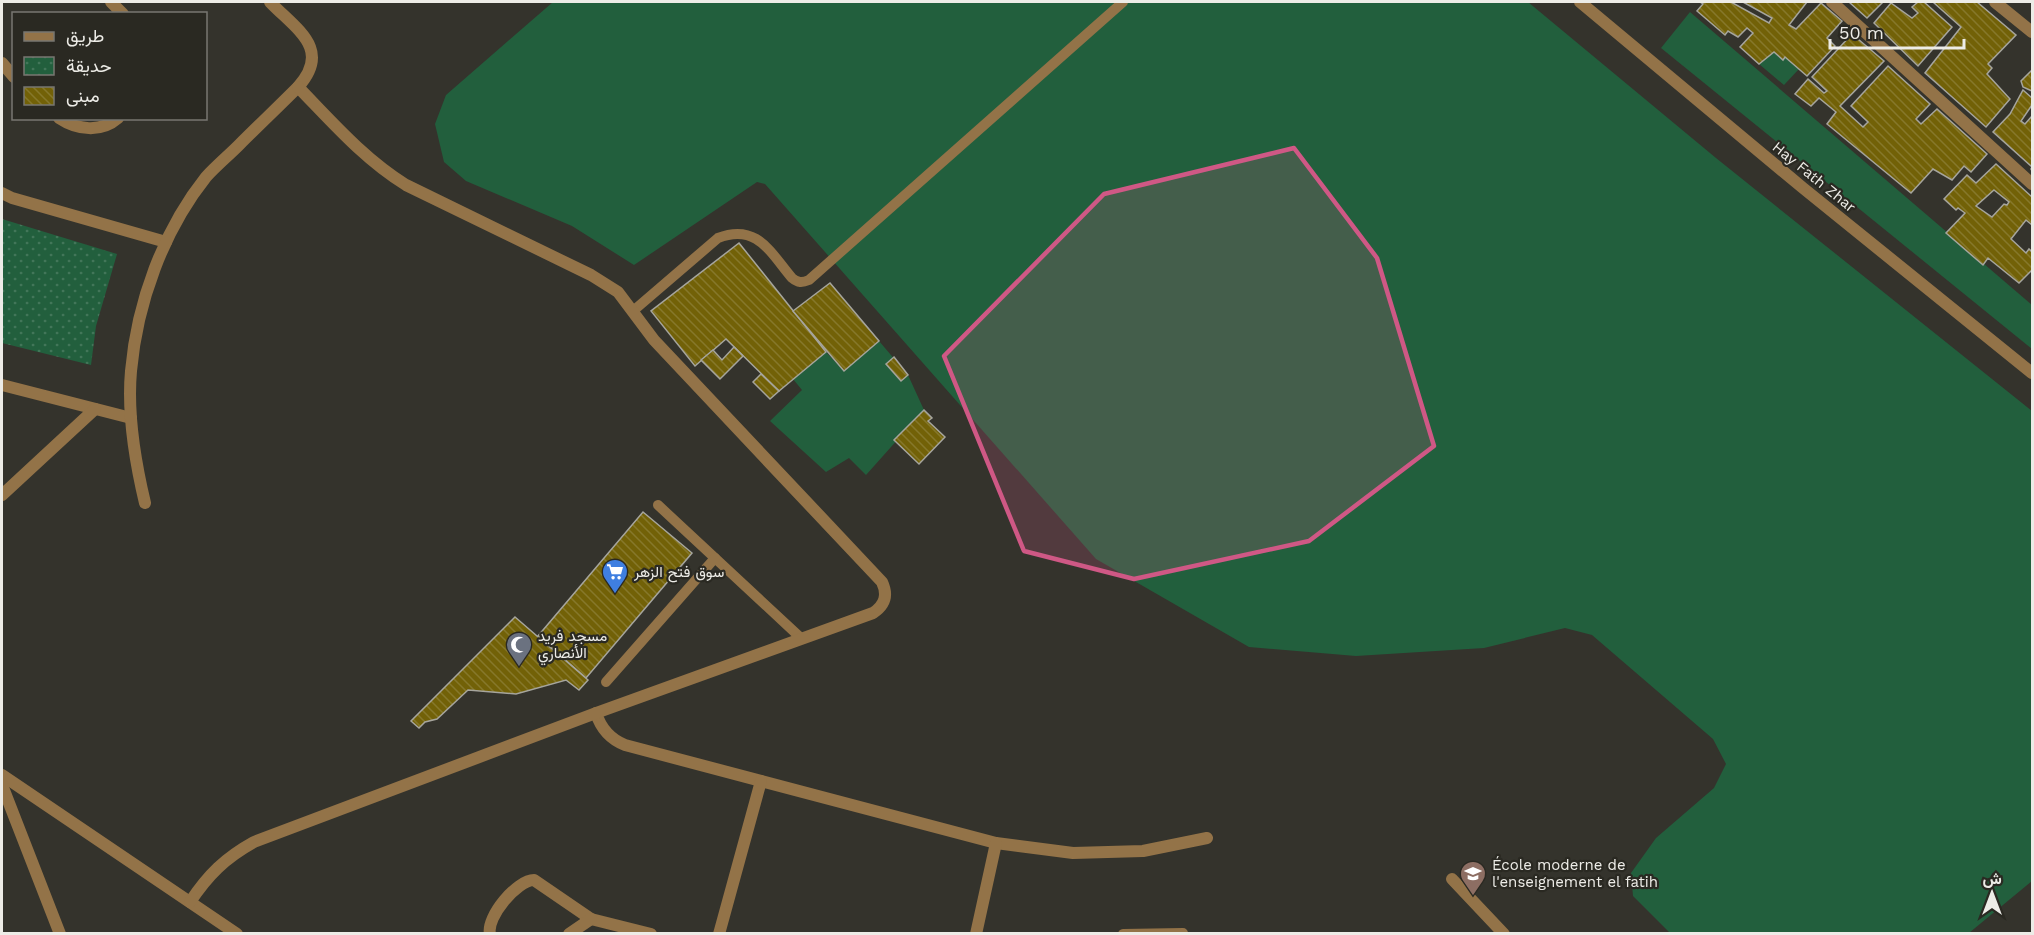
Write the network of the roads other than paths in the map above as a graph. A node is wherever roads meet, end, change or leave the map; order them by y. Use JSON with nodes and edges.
{"nodes":[{"id":1,"x":270,"y":2,"type":"edge"},
{"id":2,"x":1123,"y":2,"type":"edge"},
{"id":3,"x":1580,"y":2,"type":"edge"},
{"id":4,"x":1832,"y":2,"type":"edge"},
{"id":5,"x":1998,"y":2,"type":"edge"},
{"id":6,"x":2032,"y":32,"type":"edge"},
{"id":7,"x":2,"y":63,"type":"edge"},
{"id":8,"x":12,"y":75,"type":"edge"},
{"id":9,"x":297,"y":87,"type":"junction"},
{"id":10,"x":63,"y":120,"type":"edge"},
{"id":11,"x":115,"y":120,"type":"edge"},
{"id":12,"x":2032,"y":184,"type":"edge"},
{"id":13,"x":2,"y":193,"type":"edge"},
{"id":14,"x":166,"y":242,"type":"junction"},
{"id":15,"x":633,"y":311,"type":"junction"},
{"id":16,"x":2032,"y":373,"type":"edge"},
{"id":17,"x":2,"y":385,"type":"edge"},
{"id":18,"x":94,"y":409,"type":"junction"},
{"id":19,"x":131,"y":418,"type":"junction"},
{"id":20,"x":2,"y":495,"type":"edge"},
{"id":21,"x":145,"y":502,"type":"dead end"},
{"id":22,"x":658,"y":505,"type":"dead end"},
{"id":23,"x":715,"y":558,"type":"junction"},
{"id":24,"x":802,"y":639,"type":"junction"},
{"id":25,"x":606,"y":682,"type":"dead end"},
{"id":26,"x":596,"y":713,"type":"junction"},
{"id":27,"x":2,"y":775,"type":"edge"},
{"id":28,"x":761,"y":781,"type":"junction"},
{"id":29,"x":2,"y":785,"type":"edge"},
{"id":30,"x":1207,"y":838,"type":"dead end"},
{"id":31,"x":996,"y":843,"type":"junction"},
{"id":32,"x":1452,"y":879,"type":"dead end"},
{"id":33,"x":190,"y":902,"type":"junction"},
{"id":34,"x":591,"y":919,"type":"junction"},
{"id":35,"x":60,"y":933,"type":"edge"},
{"id":36,"x":237,"y":933,"type":"edge"},
{"id":37,"x":490,"y":933,"type":"edge"},
{"id":38,"x":569,"y":933,"type":"edge"},
{"id":39,"x":651,"y":933,"type":"edge"},
{"id":40,"x":719,"y":933,"type":"edge"},
{"id":41,"x":976,"y":933,"type":"edge"},
{"id":42,"x":1123,"y":933,"type":"edge"},
{"id":43,"x":1183,"y":933,"type":"edge"},
{"id":44,"x":1504,"y":933,"type":"edge"}],
"edges":[{"from":1,"to":9,"type":"street"},
{"from":2,"to":15,"type":"lane"},
{"from":3,"to":16,"type":"street","name":"Hay Fath Zhar"},
{"from":4,"to":12,"type":"street"},
{"from":5,"to":6,"type":"street"},
{"from":7,"to":8,"type":"street"},
{"from":9,"to":14,"type":"street"},
{"from":9,"to":15,"type":"street"},
{"from":10,"to":11,"type":"street"},
{"from":13,"to":14,"type":"street"},
{"from":14,"to":19,"type":"street"},
{"from":15,"to":24,"type":"street"},
{"from":17,"to":18,"type":"street"},
{"from":18,"to":19,"type":"street"},
{"from":18,"to":20,"type":"street"},
{"from":19,"to":21,"type":"street"},
{"from":22,"to":23,"type":"lane"},
{"from":23,"to":24,"type":"lane"},
{"from":23,"to":25,"type":"lane"},
{"from":24,"to":26,"type":"street"},
{"from":26,"to":28,"type":"street"},
{"from":26,"to":33,"type":"street"},
{"from":27,"to":33,"type":"street"},
{"from":28,"to":31,"type":"street"},
{"from":28,"to":40,"type":"street"},
{"from":29,"to":35,"type":"street"},
{"from":30,"to":31,"type":"street"},
{"from":31,"to":41,"type":"street"},
{"from":32,"to":44,"type":"street"},
{"from":33,"to":36,"type":"street"},
{"from":34,"to":37,"type":"street"},
{"from":34,"to":38,"type":"street"},
{"from":34,"to":39,"type":"street"},
{"from":42,"to":43,"type":"lane"}]}
